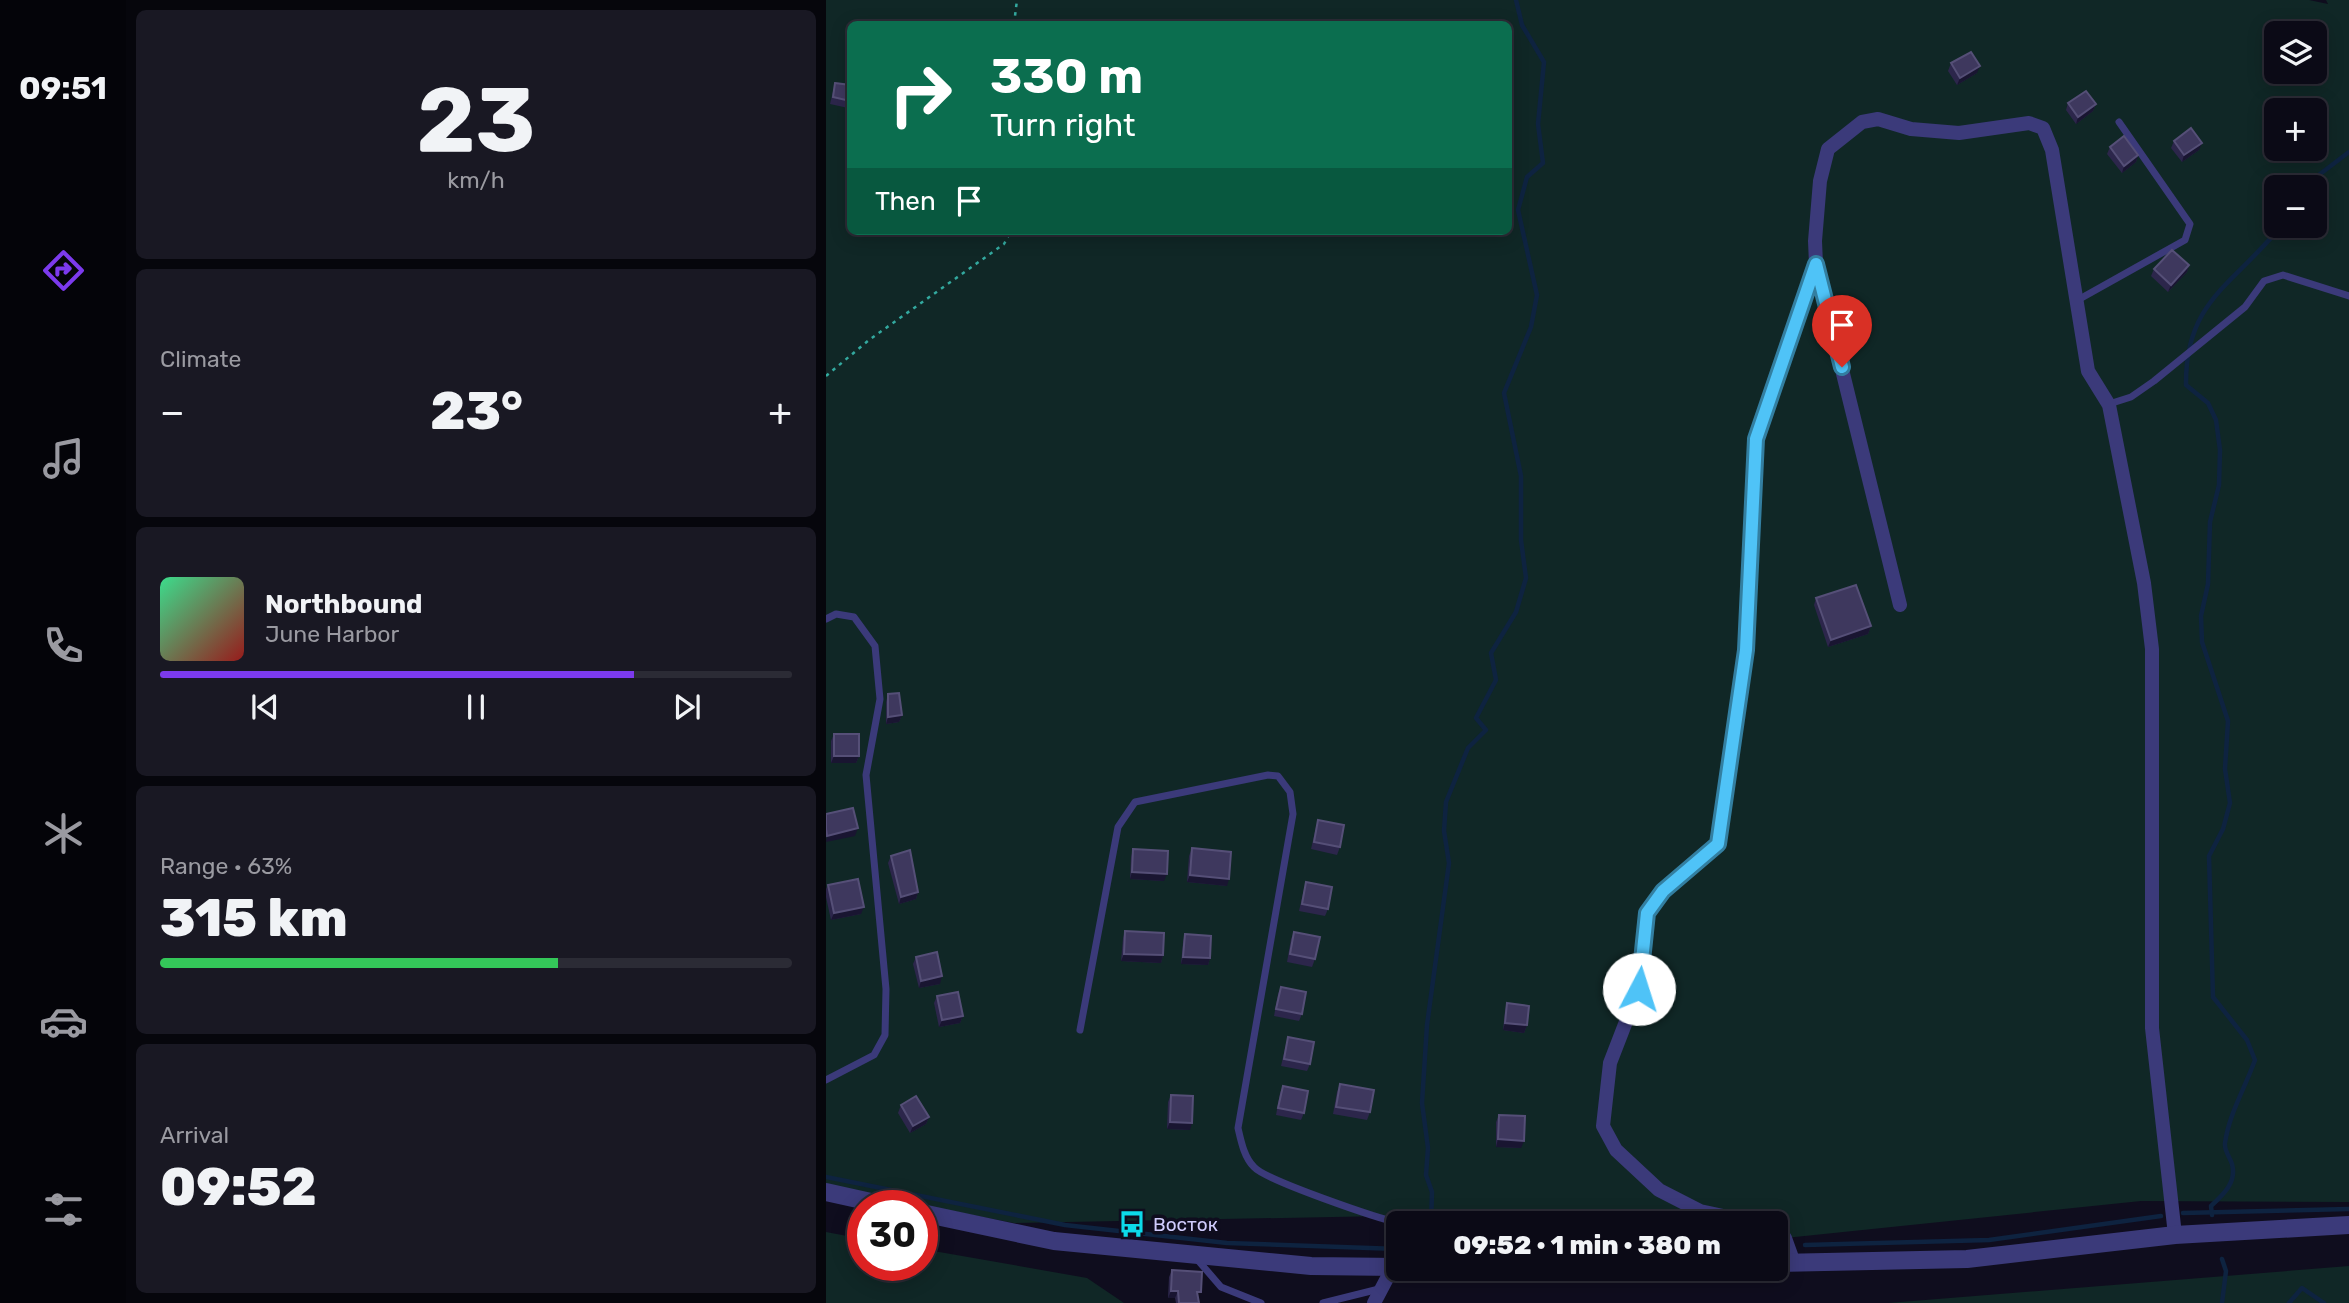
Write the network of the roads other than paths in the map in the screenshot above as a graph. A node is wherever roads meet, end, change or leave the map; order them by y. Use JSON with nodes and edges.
{"nodes":[{"id":1,"x":2119,"y":122,"type":"dead end"},
{"id":2,"x":1816,"y":264,"type":"junction"},
{"id":3,"x":2349,"y":296,"type":"edge"},
{"id":4,"x":2075,"y":302,"type":"junction"},
{"id":5,"x":2109,"y":405,"type":"junction"},
{"id":6,"x":1900,"y":605,"type":"dead end"},
{"id":7,"x":826,"y":619,"type":"edge"},
{"id":8,"x":1080,"y":1030,"type":"dead end"},
{"id":9,"x":826,"y":1080,"type":"edge"},
{"id":10,"x":826,"y":1192,"type":"edge"},
{"id":11,"x":847,"y":1197,"type":"edge"},
{"id":12,"x":1704,"y":1211,"type":"edge"},
{"id":13,"x":938,"y":1216,"type":"edge"},
{"id":14,"x":1386,"y":1220,"type":"edge"},
{"id":15,"x":2349,"y":1225,"type":"edge"},
{"id":16,"x":2175,"y":1235,"type":"junction"},
{"id":17,"x":1193,"y":1255,"type":"junction"},
{"id":18,"x":1788,"y":1263,"type":"edge"},
{"id":19,"x":1386,"y":1267,"type":"edge"},
{"id":20,"x":1386,"y":1279,"type":"edge"},
{"id":21,"x":1379,"y":1289,"type":"junction"},
{"id":22,"x":1261,"y":1303,"type":"edge"},
{"id":23,"x":1323,"y":1303,"type":"edge"},
{"id":24,"x":1374,"y":1303,"type":"edge"}],
"edges":[{"from":1,"to":4,"type":"lane"},
{"from":2,"to":4,"type":"street"},
{"from":2,"to":6,"type":"street"},
{"from":2,"to":12,"type":"street"},
{"from":3,"to":5,"type":"lane"},
{"from":4,"to":5,"type":"street"},
{"from":5,"to":16,"type":"street"},
{"from":7,"to":9,"type":"lane"},
{"from":8,"to":14,"type":"lane"},
{"from":10,"to":11,"type":"street"},
{"from":13,"to":17,"type":"street"},
{"from":15,"to":16,"type":"street"},
{"from":16,"to":18,"type":"street"},
{"from":17,"to":19,"type":"street"},
{"from":17,"to":22,"type":"lane"},
{"from":20,"to":21,"type":"street"},
{"from":21,"to":23,"type":"lane"},
{"from":21,"to":24,"type":"street"}]}
